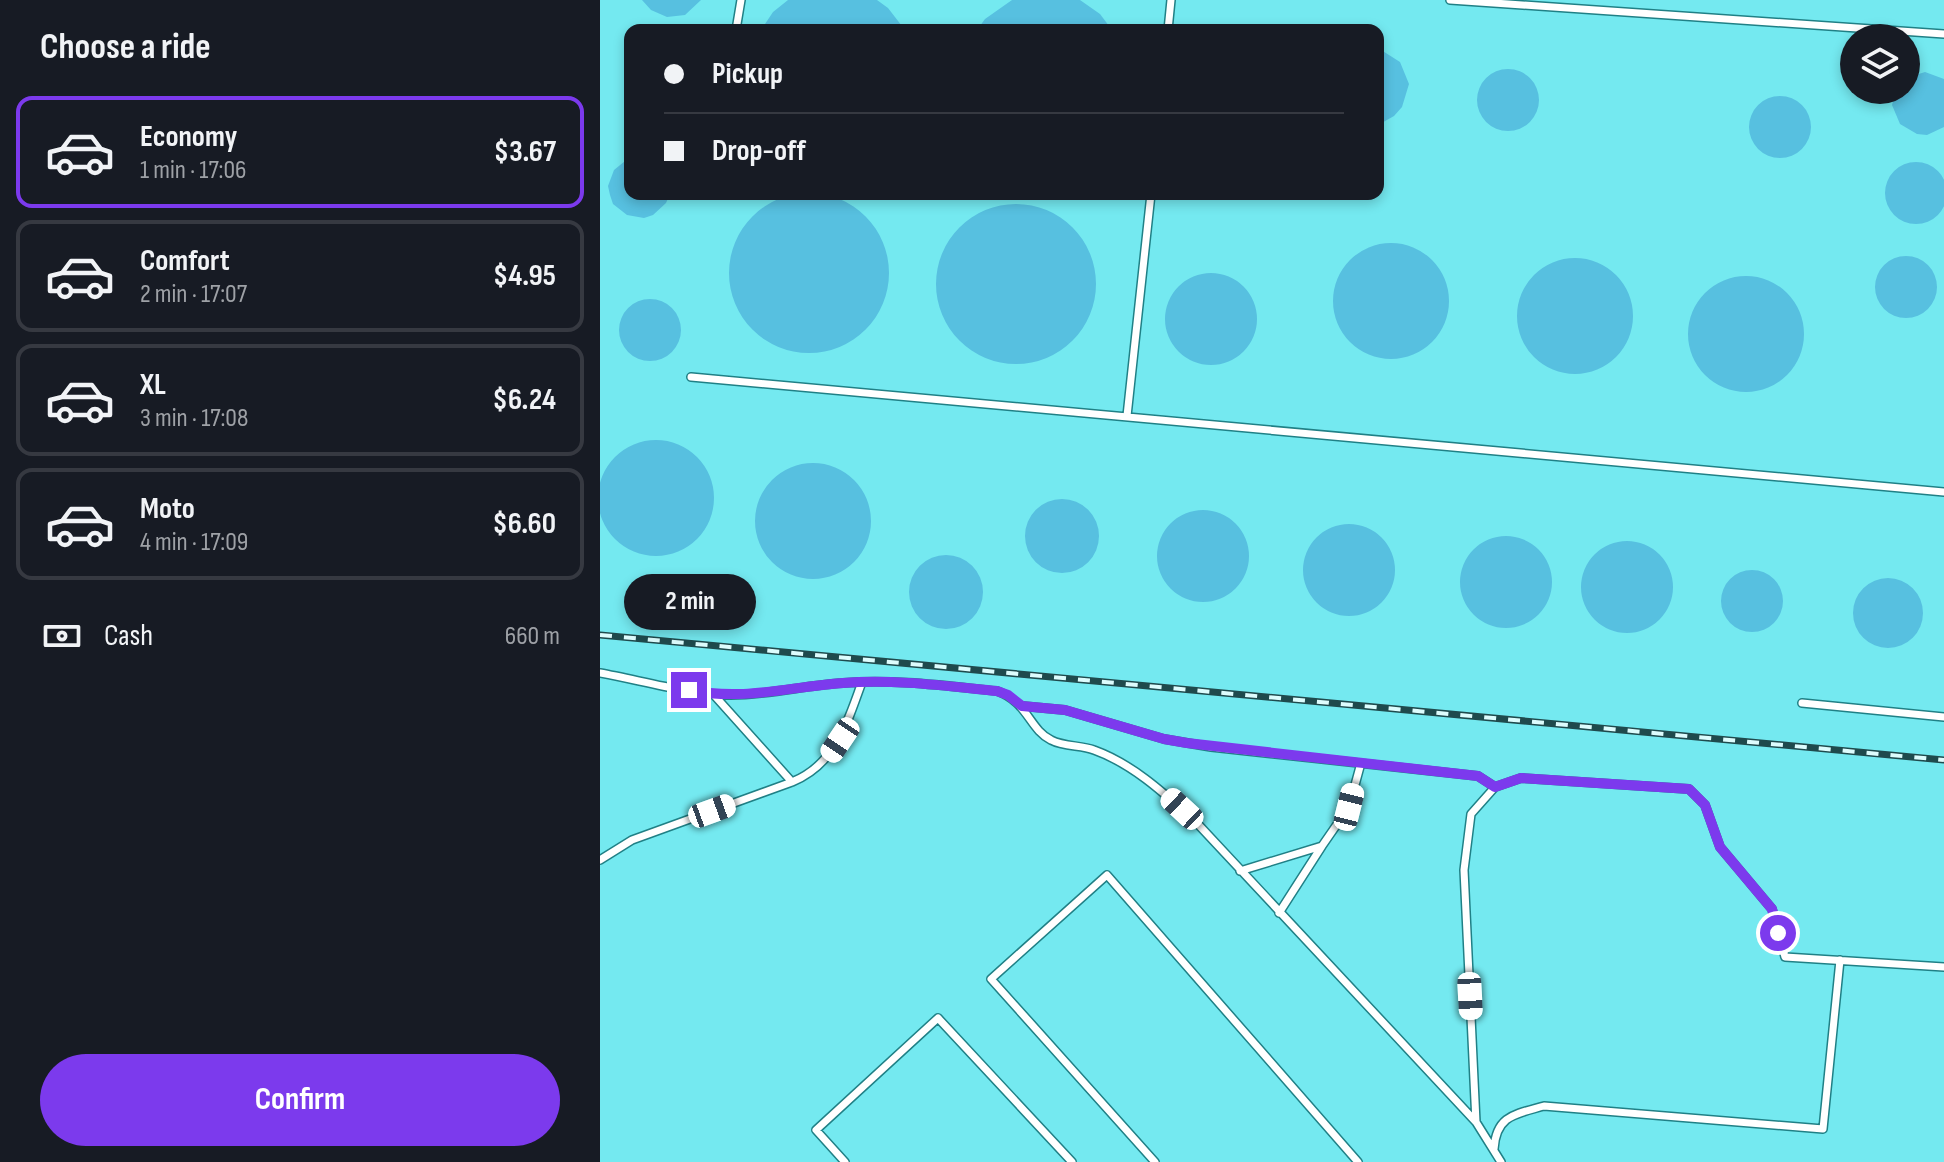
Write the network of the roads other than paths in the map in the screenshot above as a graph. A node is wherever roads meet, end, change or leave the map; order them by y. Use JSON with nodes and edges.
{"nodes":[{"id":1,"x":741,"y":0,"type":"edge"},
{"id":2,"x":1171,"y":0,"type":"edge"},
{"id":3,"x":1450,"y":0,"type":"edge"},
{"id":4,"x":737,"y":24,"type":"edge"},
{"id":5,"x":1169,"y":24,"type":"edge"},
{"id":6,"x":1944,"y":34,"type":"edge"},
{"id":7,"x":1150,"y":200,"type":"edge"},
{"id":8,"x":691,"y":377,"type":"dead end"},
{"id":9,"x":1127,"y":416,"type":"junction"},
{"id":10,"x":1944,"y":492,"type":"edge"},
{"id":11,"x":600,"y":673,"type":"edge"},
{"id":12,"x":862,"y":682,"type":"junction"},
{"id":13,"x":714,"y":695,"type":"junction"},
{"id":14,"x":1802,"y":703,"type":"dead end"},
{"id":15,"x":1022,"y":706,"type":"junction"},
{"id":16,"x":1944,"y":717,"type":"edge"},
{"id":17,"x":1361,"y":763,"type":"junction"},
{"id":18,"x":792,"y":782,"type":"junction"},
{"id":19,"x":1495,"y":787,"type":"junction"},
{"id":20,"x":1322,"y":846,"type":"junction"},
{"id":21,"x":600,"y":860,"type":"edge"},
{"id":22,"x":1240,"y":871,"type":"junction"},
{"id":23,"x":1279,"y":913,"type":"junction"},
{"id":24,"x":1840,"y":960,"type":"junction"},
{"id":25,"x":1944,"y":967,"type":"edge"},
{"id":26,"x":1476,"y":1122,"type":"junction"},
{"id":27,"x":1494,"y":1151,"type":"junction"},
{"id":28,"x":845,"y":1162,"type":"edge"},
{"id":29,"x":1072,"y":1162,"type":"edge"},
{"id":30,"x":1155,"y":1162,"type":"edge"},
{"id":31,"x":1358,"y":1162,"type":"edge"},
{"id":32,"x":1501,"y":1162,"type":"edge"}],
"edges":[{"from":1,"to":4,"type":"lane"},
{"from":2,"to":5,"type":"lane"},
{"from":3,"to":6,"type":"lane"},
{"from":7,"to":9,"type":"lane"},
{"from":8,"to":9,"type":"lane"},
{"from":9,"to":10,"type":"lane"},
{"from":11,"to":13,"type":"lane"},
{"from":12,"to":13,"type":"lane"},
{"from":12,"to":15,"type":"lane"},
{"from":12,"to":18,"type":"lane"},
{"from":13,"to":18,"type":"lane"},
{"from":14,"to":16,"type":"lane"},
{"from":15,"to":17,"type":"lane"},
{"from":15,"to":22,"type":"lane"},
{"from":17,"to":19,"type":"lane"},
{"from":17,"to":20,"type":"lane"},
{"from":18,"to":21,"type":"lane"},
{"from":19,"to":24,"type":"lane"},
{"from":19,"to":26,"type":"lane"},
{"from":20,"to":22,"type":"lane"},
{"from":20,"to":23,"type":"lane"},
{"from":22,"to":23,"type":"lane"},
{"from":23,"to":26,"type":"lane"},
{"from":24,"to":25,"type":"lane"},
{"from":24,"to":27,"type":"lane"},
{"from":26,"to":27,"type":"lane"},
{"from":27,"to":32,"type":"lane"},
{"from":28,"to":29,"type":"lane"},
{"from":30,"to":31,"type":"lane"}]}
